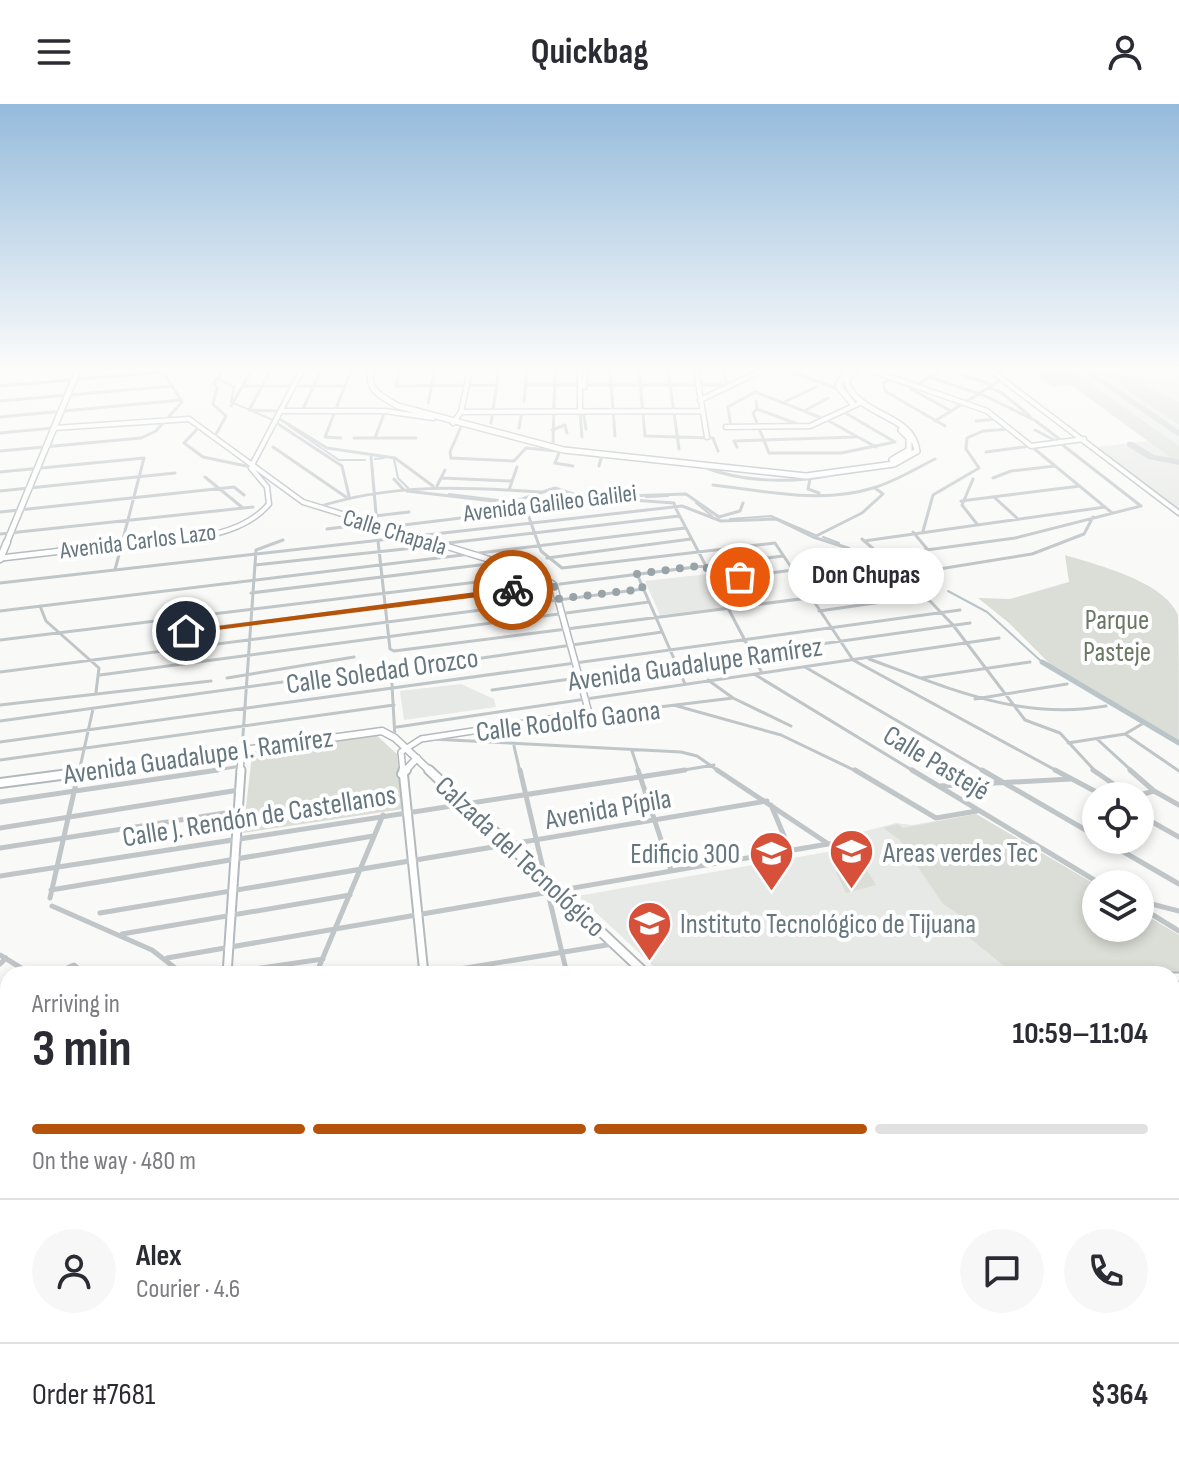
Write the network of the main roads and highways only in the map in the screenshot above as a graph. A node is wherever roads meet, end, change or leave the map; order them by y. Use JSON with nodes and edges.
{"nodes":[{"id":1,"x":52,"y":433,"type":"edge"},
{"id":2,"x":502,"y":433,"type":"edge"},
{"id":3,"x":507,"y":433,"type":"edge"},
{"id":4,"x":905,"y":433,"type":"edge"},
{"id":5,"x":912,"y":433,"type":"edge"},
{"id":6,"x":0,"y":558,"type":"edge"},
{"id":7,"x":395,"y":738,"type":"joint"},
{"id":8,"x":417,"y":758,"type":"junction"},
{"id":9,"x":402,"y":774,"type":"road end"},
{"id":10,"x":0,"y":783,"type":"edge"},
{"id":11,"x":637,"y":966,"type":"edge"}],
"edges":[{"from":1,"to":6,"type":"main road"},
{"from":2,"to":5,"type":"main road"},
{"from":3,"to":4,"type":"main road"},
{"from":7,"to":8,"type":"main road","name":"Calzada del Tecnológico"},
{"from":7,"to":10,"type":"main road","name":"Avenida Guadalupe I. Ramírez"},
{"from":8,"to":9,"type":"main road"},
{"from":8,"to":11,"type":"main road","name":"Calzada del Tecnológico"}]}
